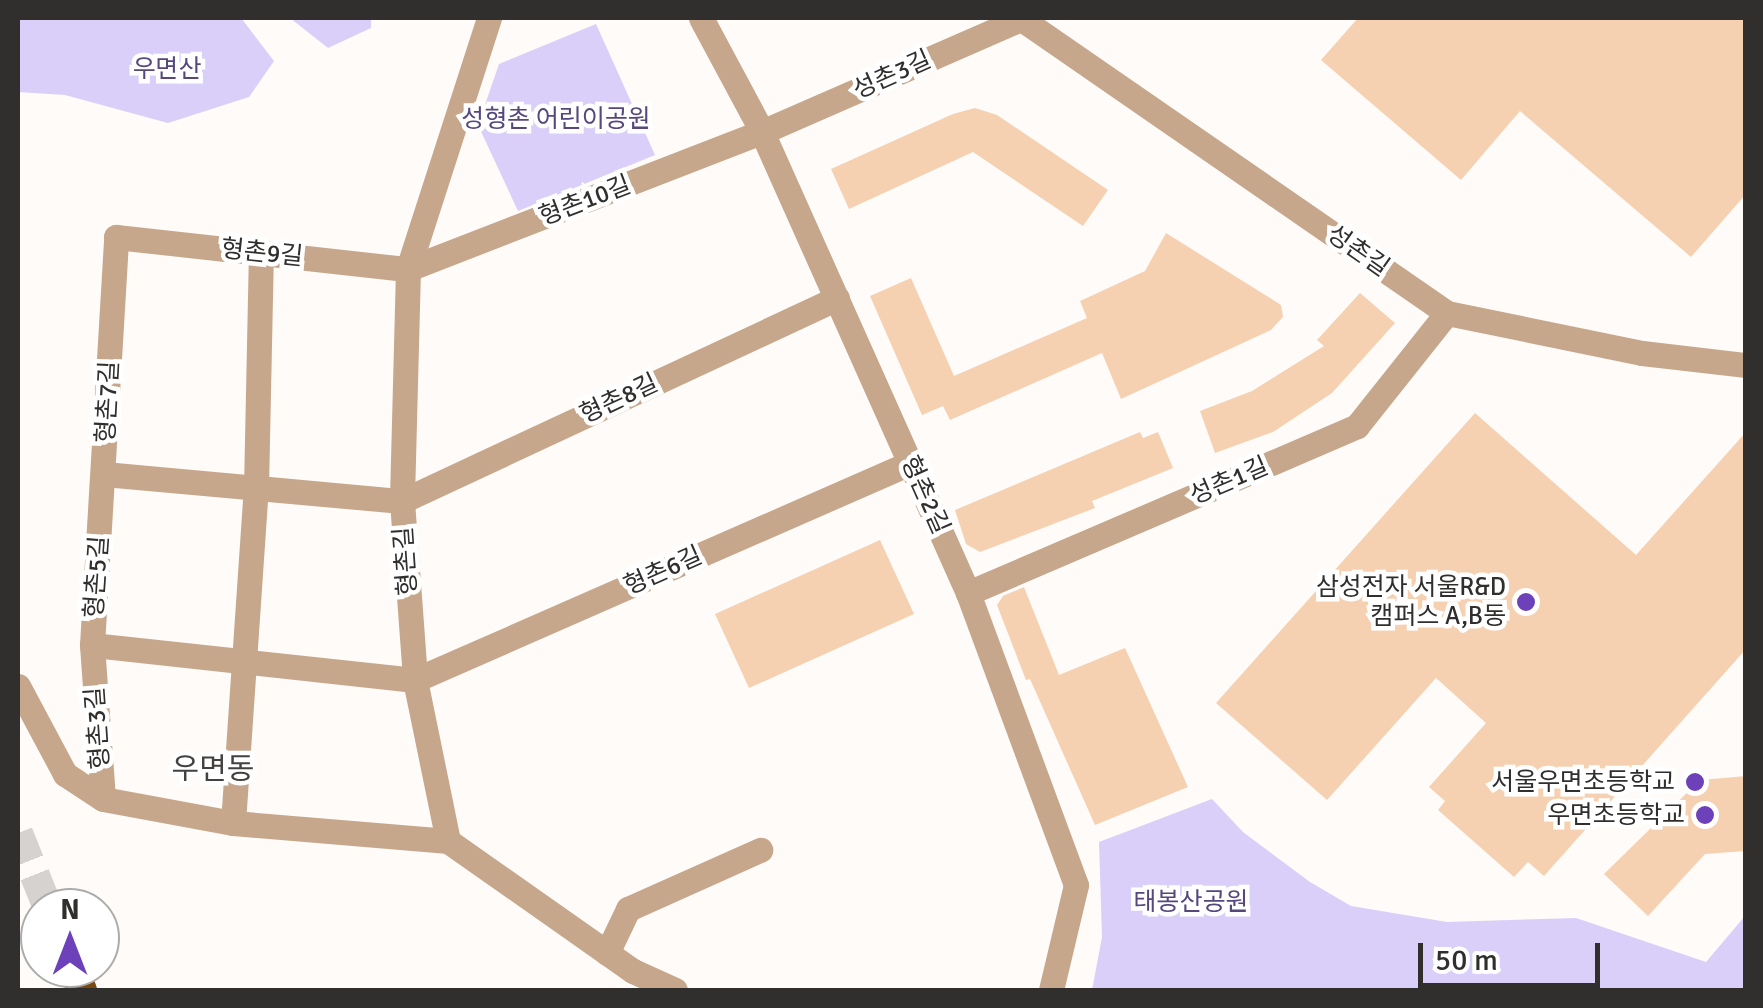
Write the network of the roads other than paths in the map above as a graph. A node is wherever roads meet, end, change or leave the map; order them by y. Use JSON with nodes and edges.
{"nodes":[{"id":1,"x":489,"y":18,"type":"edge"},
{"id":2,"x":701,"y":18,"type":"edge"},
{"id":3,"x":1021,"y":18,"type":"edge"},
{"id":4,"x":762,"y":132,"type":"junction"},
{"id":5,"x":116,"y":237,"type":"joint"},
{"id":6,"x":261,"y":253,"type":"junction"},
{"id":7,"x":408,"y":269,"type":"junction"},
{"id":8,"x":837,"y":298,"type":"junction"},
{"id":9,"x":1447,"y":313,"type":"junction"},
{"id":10,"x":1746,"y":365,"type":"edge"},
{"id":11,"x":910,"y":463,"type":"junction"},
{"id":12,"x":104,"y":474,"type":"junction"},
{"id":13,"x":256,"y":488,"type":"junction"},
{"id":14,"x":402,"y":500,"type":"junction"},
{"id":15,"x":968,"y":592,"type":"junction"},
{"id":16,"x":92,"y":645,"type":"junction"},
{"id":17,"x":245,"y":662,"type":"junction"},
{"id":18,"x":415,"y":680,"type":"junction"},
{"id":19,"x":18,"y":686,"type":"edge"},
{"id":20,"x":103,"y":800,"type":"junction"},
{"id":21,"x":233,"y":824,"type":"junction"},
{"id":22,"x":448,"y":842,"type":"junction"},
{"id":23,"x":760,"y":850,"type":"dead end"},
{"id":24,"x":606,"y":954,"type":"junction"},
{"id":25,"x":675,"y":990,"type":"edge"},
{"id":26,"x":1052,"y":990,"type":"edge"}],
"edges":[{"from":1,"to":7,"type":"street","name":"형촌길"},
{"from":2,"to":4,"type":"street","name":"형촌2길"},
{"from":3,"to":4,"type":"street","name":"성촌3길"},
{"from":3,"to":9,"type":"street","name":"성촌길"},
{"from":4,"to":7,"type":"street","name":"형촌10길"},
{"from":4,"to":8,"type":"street","name":"형촌2길"},
{"from":5,"to":6,"type":"street","name":"형촌9길"},
{"from":5,"to":12,"type":"street","name":"형촌7길"},
{"from":6,"to":7,"type":"street","name":"형촌9길"},
{"from":6,"to":13,"type":"street"},
{"from":7,"to":14,"type":"street","name":"형촌길"},
{"from":8,"to":11,"type":"street","name":"형촌2길"},
{"from":8,"to":14,"type":"street","name":"형촌8길"},
{"from":9,"to":10,"type":"street","name":"성촌길"},
{"from":9,"to":15,"type":"street","name":"성촌1길"},
{"from":11,"to":15,"type":"street","name":"형촌2길"},
{"from":11,"to":18,"type":"street","name":"형촌6길"},
{"from":12,"to":13,"type":"street","name":"형촌7길"},
{"from":12,"to":16,"type":"street","name":"형촌5길"},
{"from":13,"to":14,"type":"street","name":"형촌7길"},
{"from":13,"to":17,"type":"street"},
{"from":14,"to":18,"type":"street","name":"형촌길"},
{"from":15,"to":26,"type":"street","name":"형촌2길"},
{"from":16,"to":17,"type":"street","name":"형촌5길"},
{"from":16,"to":20,"type":"street","name":"형촌3길"},
{"from":17,"to":18,"type":"street","name":"형촌5길"},
{"from":17,"to":21,"type":"street"},
{"from":18,"to":22,"type":"street","name":"형촌길"},
{"from":19,"to":20,"type":"street"},
{"from":20,"to":21,"type":"street","name":"형촌3길"},
{"from":21,"to":22,"type":"street","name":"형촌3길"},
{"from":22,"to":24,"type":"street"},
{"from":23,"to":24,"type":"street"},
{"from":24,"to":25,"type":"street"}]}
